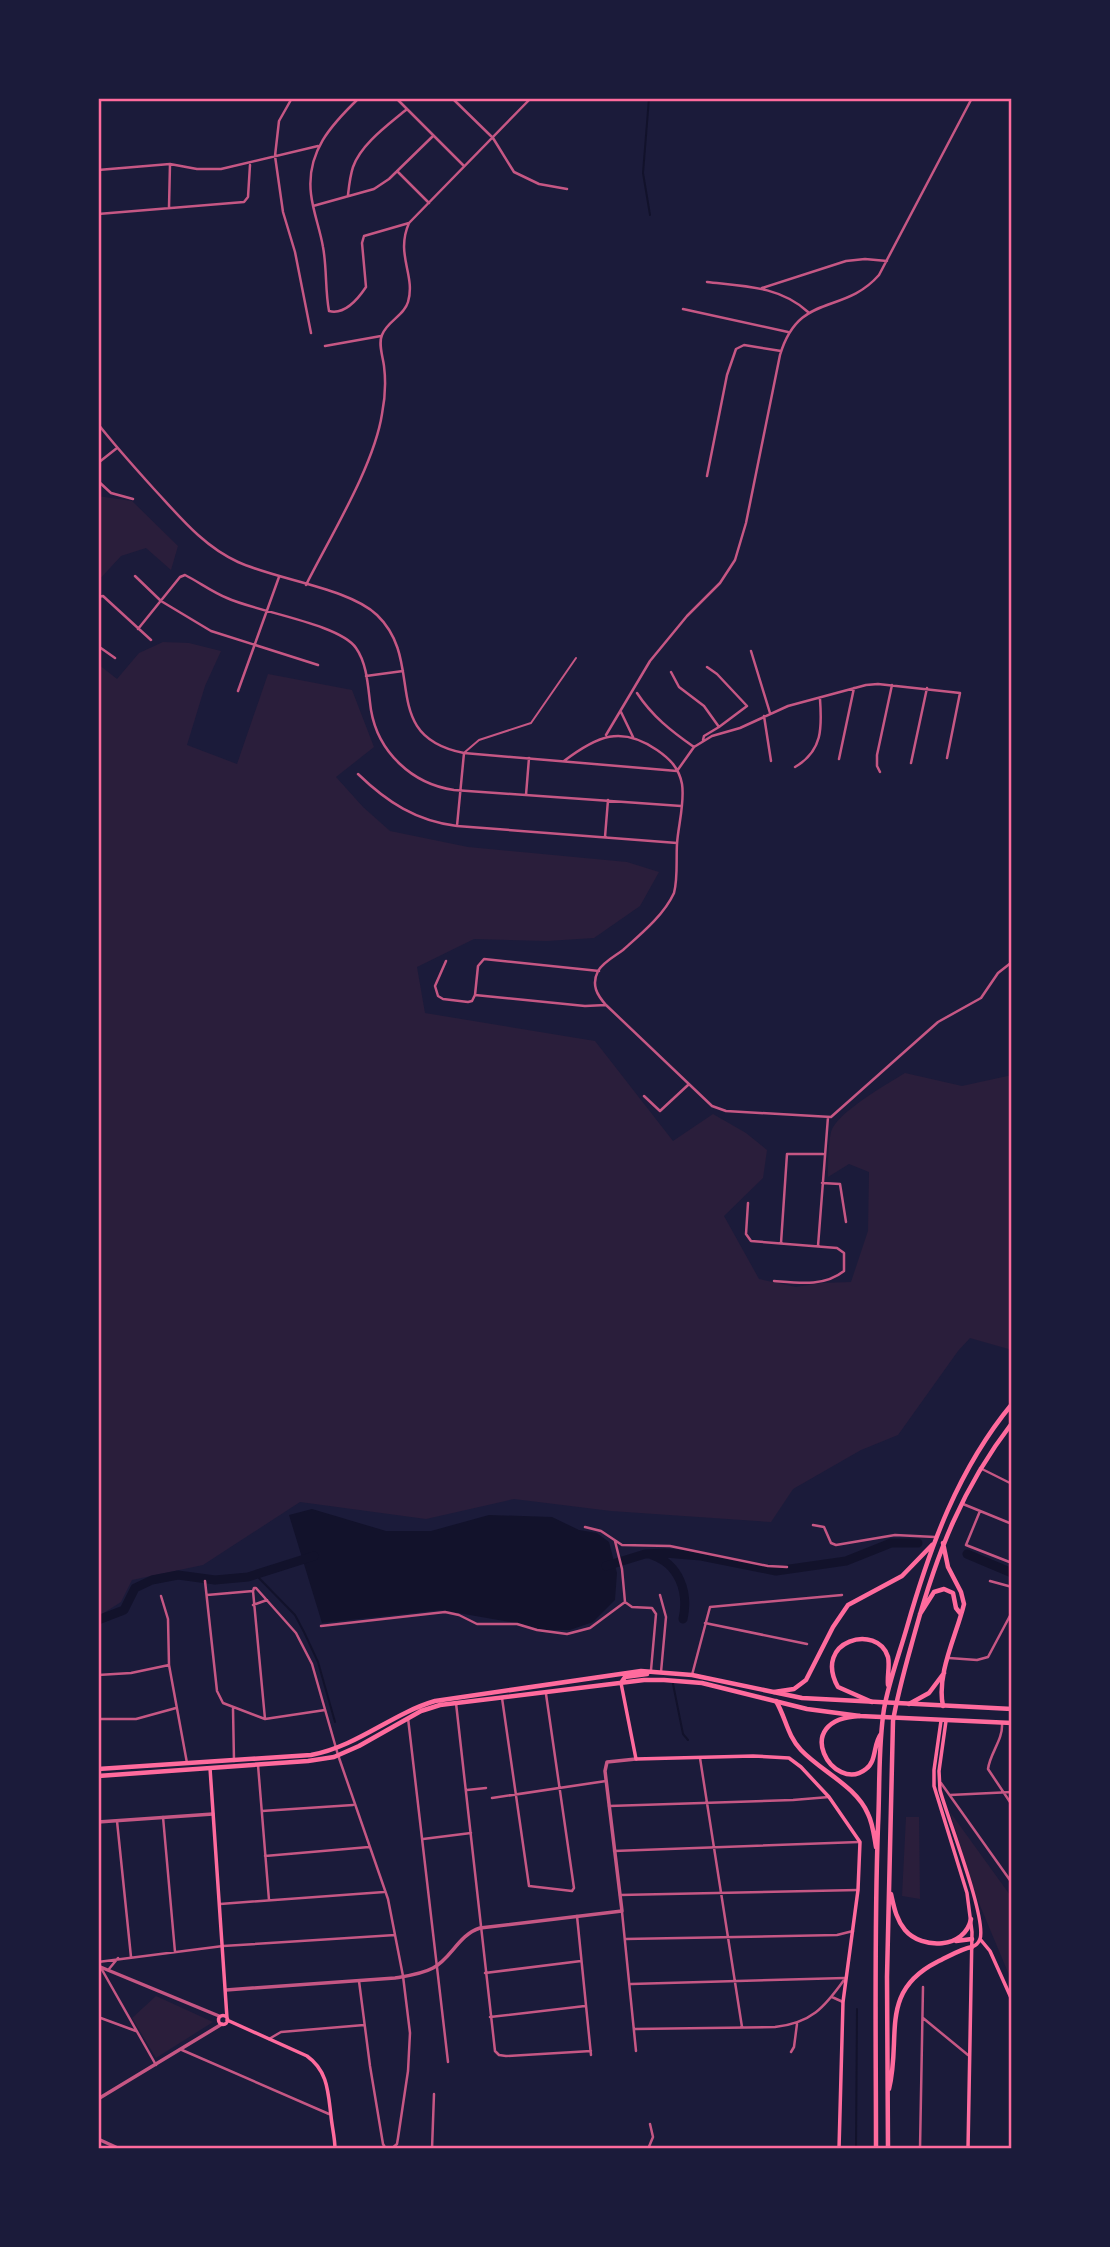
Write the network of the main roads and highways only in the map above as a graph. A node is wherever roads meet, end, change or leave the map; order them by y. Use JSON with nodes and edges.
{"nodes":[{"id":1,"x":1012,"y":1404,"type":"edge"},
{"id":2,"x":1012,"y":1423,"type":"edge"},
{"id":3,"x":943,"y":1543,"type":"junction"},
{"id":4,"x":933,"y":1544,"type":"junction"},
{"id":5,"x":960,"y":1613,"type":"junction"},
{"id":6,"x":920,"y":1614,"type":"junction"},
{"id":7,"x":651,"y":1672,"type":"junction"},
{"id":8,"x":944,"y":1672,"type":"junction"},
{"id":9,"x":621,"y":1683,"type":"junction"},
{"id":10,"x":888,"y":1688,"type":"junction"},
{"id":11,"x":774,"y":1692,"type":"junction"},
{"id":12,"x":776,"y":1701,"type":"junction"},
{"id":13,"x":872,"y":1702,"type":"junction"},
{"id":14,"x":909,"y":1704,"type":"junction"},
{"id":15,"x":943,"y":1706,"type":"junction"},
{"id":16,"x":1012,"y":1709,"type":"edge"},
{"id":17,"x":860,"y":1716,"type":"junction"},
{"id":18,"x":944,"y":1721,"type":"junction"},
{"id":19,"x":1012,"y":1723,"type":"edge"},
{"id":20,"x":881,"y":1734,"type":"junction"},
{"id":21,"x":337,"y":1752,"type":"junction"},
{"id":22,"x":210,"y":1765,"type":"junction"},
{"id":23,"x":98,"y":1769,"type":"edge"},
{"id":24,"x":98,"y":1776,"type":"edge"},
{"id":25,"x":877,"y":1854,"type":"junction"},
{"id":26,"x":889,"y":1881,"type":"junction"},
{"id":27,"x":971,"y":1919,"type":"junction"},
{"id":28,"x":972,"y":1939,"type":"junction"},
{"id":29,"x":980,"y":1939,"type":"junction"},
{"id":30,"x":949,"y":1942,"type":"junction"},
{"id":31,"x":972,"y":1947,"type":"junction"},
{"id":32,"x":1012,"y":2000,"type":"edge"},
{"id":33,"x":887,"y":2097,"type":"junction"},
{"id":34,"x":335,"y":2149,"type":"edge"},
{"id":35,"x":839,"y":2149,"type":"edge"},
{"id":36,"x":876,"y":2149,"type":"edge"},
{"id":37,"x":888,"y":2149,"type":"edge"},
{"id":38,"x":968,"y":2149,"type":"edge"}],
"edges":[{"from":1,"to":4,"type":"main road"},
{"from":2,"to":3,"type":"main road"},
{"from":3,"to":5,"type":"main road"},
{"from":3,"to":6,"type":"main road"},
{"from":4,"to":10,"type":"main road"},
{"from":4,"to":11,"type":"main road"},
{"from":5,"to":6,"type":"main road"},
{"from":5,"to":8,"type":"main road"},
{"from":6,"to":26,"type":"main road"},
{"from":7,"to":9,"type":"main road"},
{"from":7,"to":11,"type":"main road"},
{"from":7,"to":21,"type":"main road"},
{"from":8,"to":14,"type":"main road"},
{"from":8,"to":15,"type":"main road"},
{"from":9,"to":12,"type":"main road"},
{"from":9,"to":21,"type":"main road"},
{"from":9,"to":35,"type":"main road"},
{"from":10,"to":13,"type":"main road"},
{"from":10,"to":20,"type":"main road"},
{"from":11,"to":13,"type":"main road"},
{"from":12,"to":17,"type":"main road"},
{"from":12,"to":25,"type":"main road"},
{"from":13,"to":14,"type":"main road"},
{"from":14,"to":15,"type":"main road"},
{"from":15,"to":16,"type":"main road"},
{"from":17,"to":18,"type":"main road"},
{"from":17,"to":20,"type":"main road"},
{"from":18,"to":19,"type":"main road"},
{"from":18,"to":27,"type":"main road"},
{"from":18,"to":29,"type":"main road"},
{"from":20,"to":25,"type":"main road"},
{"from":21,"to":22,"type":"main road"},
{"from":21,"to":22,"type":"main road"},
{"from":22,"to":23,"type":"main road"},
{"from":22,"to":24,"type":"main road"},
{"from":22,"to":34,"type":"main road"},
{"from":25,"to":36,"type":"main road"},
{"from":26,"to":30,"type":"main road"},
{"from":26,"to":33,"type":"main road"},
{"from":27,"to":28,"type":"main road"},
{"from":27,"to":30,"type":"main road"},
{"from":28,"to":29,"type":"main road"},
{"from":28,"to":30,"type":"main road"},
{"from":28,"to":31,"type":"main road"},
{"from":29,"to":31,"type":"main road"},
{"from":29,"to":32,"type":"main road"},
{"from":31,"to":33,"type":"main road"},
{"from":31,"to":38,"type":"main road"},
{"from":33,"to":37,"type":"main road"}]}
